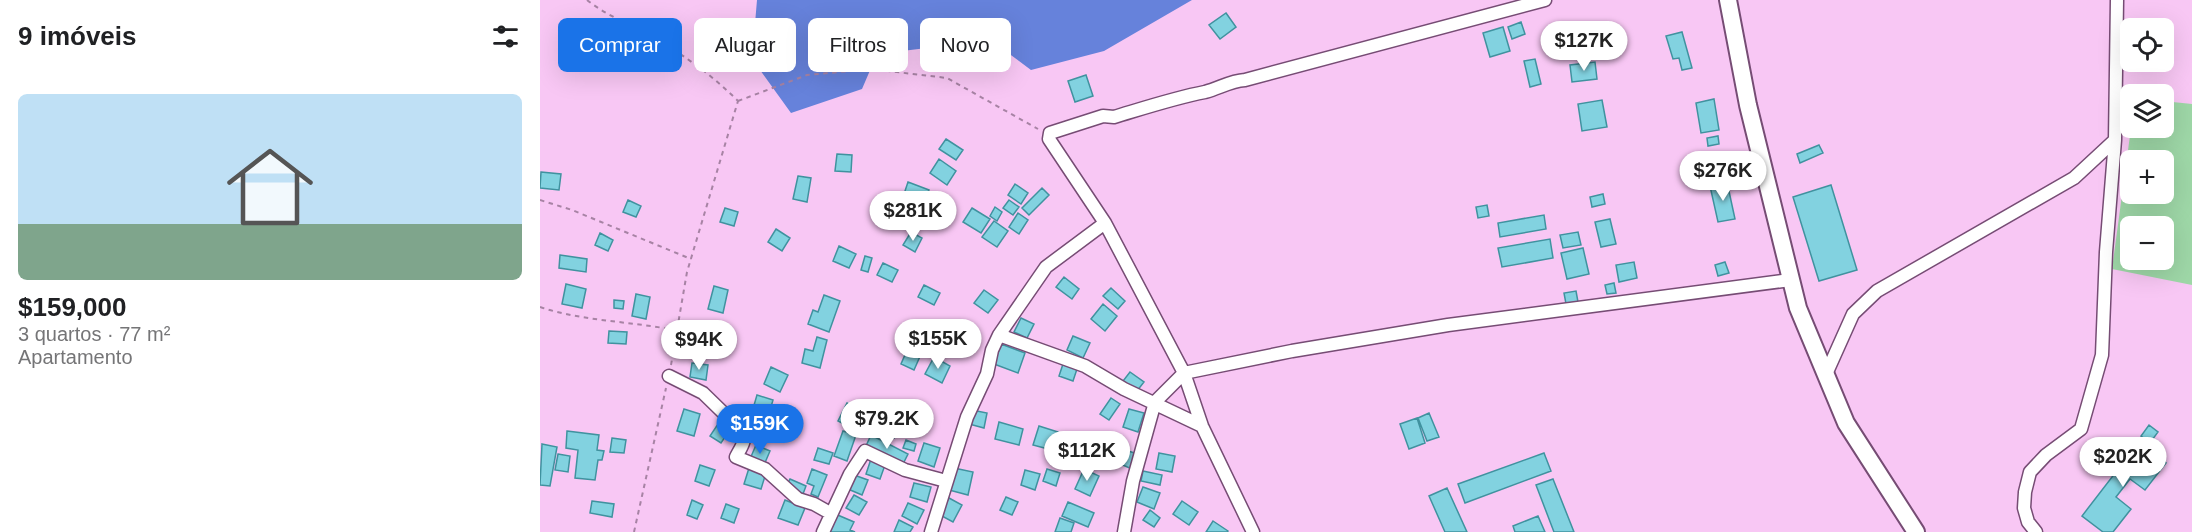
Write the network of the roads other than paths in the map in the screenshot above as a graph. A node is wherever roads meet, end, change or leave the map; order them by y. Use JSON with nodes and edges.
{"nodes":[{"id":1,"x":1545,"y":0,"type":"edge"},
{"id":2,"x":1728,"y":0,"type":"edge"},
{"id":3,"x":2117,"y":0,"type":"edge"},
{"id":4,"x":2115,"y":140,"type":"junction"},
{"id":5,"x":1105,"y":223,"type":"junction"},
{"id":6,"x":1790,"y":280,"type":"junction"},
{"id":7,"x":999,"y":335,"type":"junction"},
{"id":8,"x":1827,"y":372,"type":"junction"},
{"id":9,"x":1184,"y":374,"type":"junction"},
{"id":10,"x":669,"y":376,"type":"road end"},
{"id":11,"x":1155,"y":402,"type":"junction"},
{"id":12,"x":1202,"y":426,"type":"junction"},
{"id":13,"x":946,"y":481,"type":"junction"},
{"id":14,"x":830,"y":513,"type":"junction"},
{"id":15,"x":823,"y":532,"type":"edge"},
{"id":16,"x":931,"y":532,"type":"edge"},
{"id":17,"x":1124,"y":532,"type":"edge"},
{"id":18,"x":1253,"y":532,"type":"edge"},
{"id":19,"x":1916,"y":532,"type":"edge"},
{"id":20,"x":2036,"y":532,"type":"edge"}],
"edges":[{"from":1,"to":5,"type":"street"},
{"from":2,"to":6,"type":"street"},
{"from":3,"to":4,"type":"street"},
{"from":4,"to":8,"type":"street"},
{"from":4,"to":20,"type":"street"},
{"from":5,"to":7,"type":"street"},
{"from":5,"to":9,"type":"street"},
{"from":6,"to":8,"type":"street"},
{"from":6,"to":9,"type":"street"},
{"from":7,"to":11,"type":"street"},
{"from":7,"to":13,"type":"street"},
{"from":8,"to":19,"type":"street"},
{"from":9,"to":11,"type":"street"},
{"from":9,"to":12,"type":"street"},
{"from":10,"to":14,"type":"street"},
{"from":11,"to":12,"type":"street"},
{"from":11,"to":17,"type":"street"},
{"from":12,"to":18,"type":"street"},
{"from":13,"to":14,"type":"street"},
{"from":13,"to":16,"type":"street"},
{"from":14,"to":15,"type":"street"}]}
